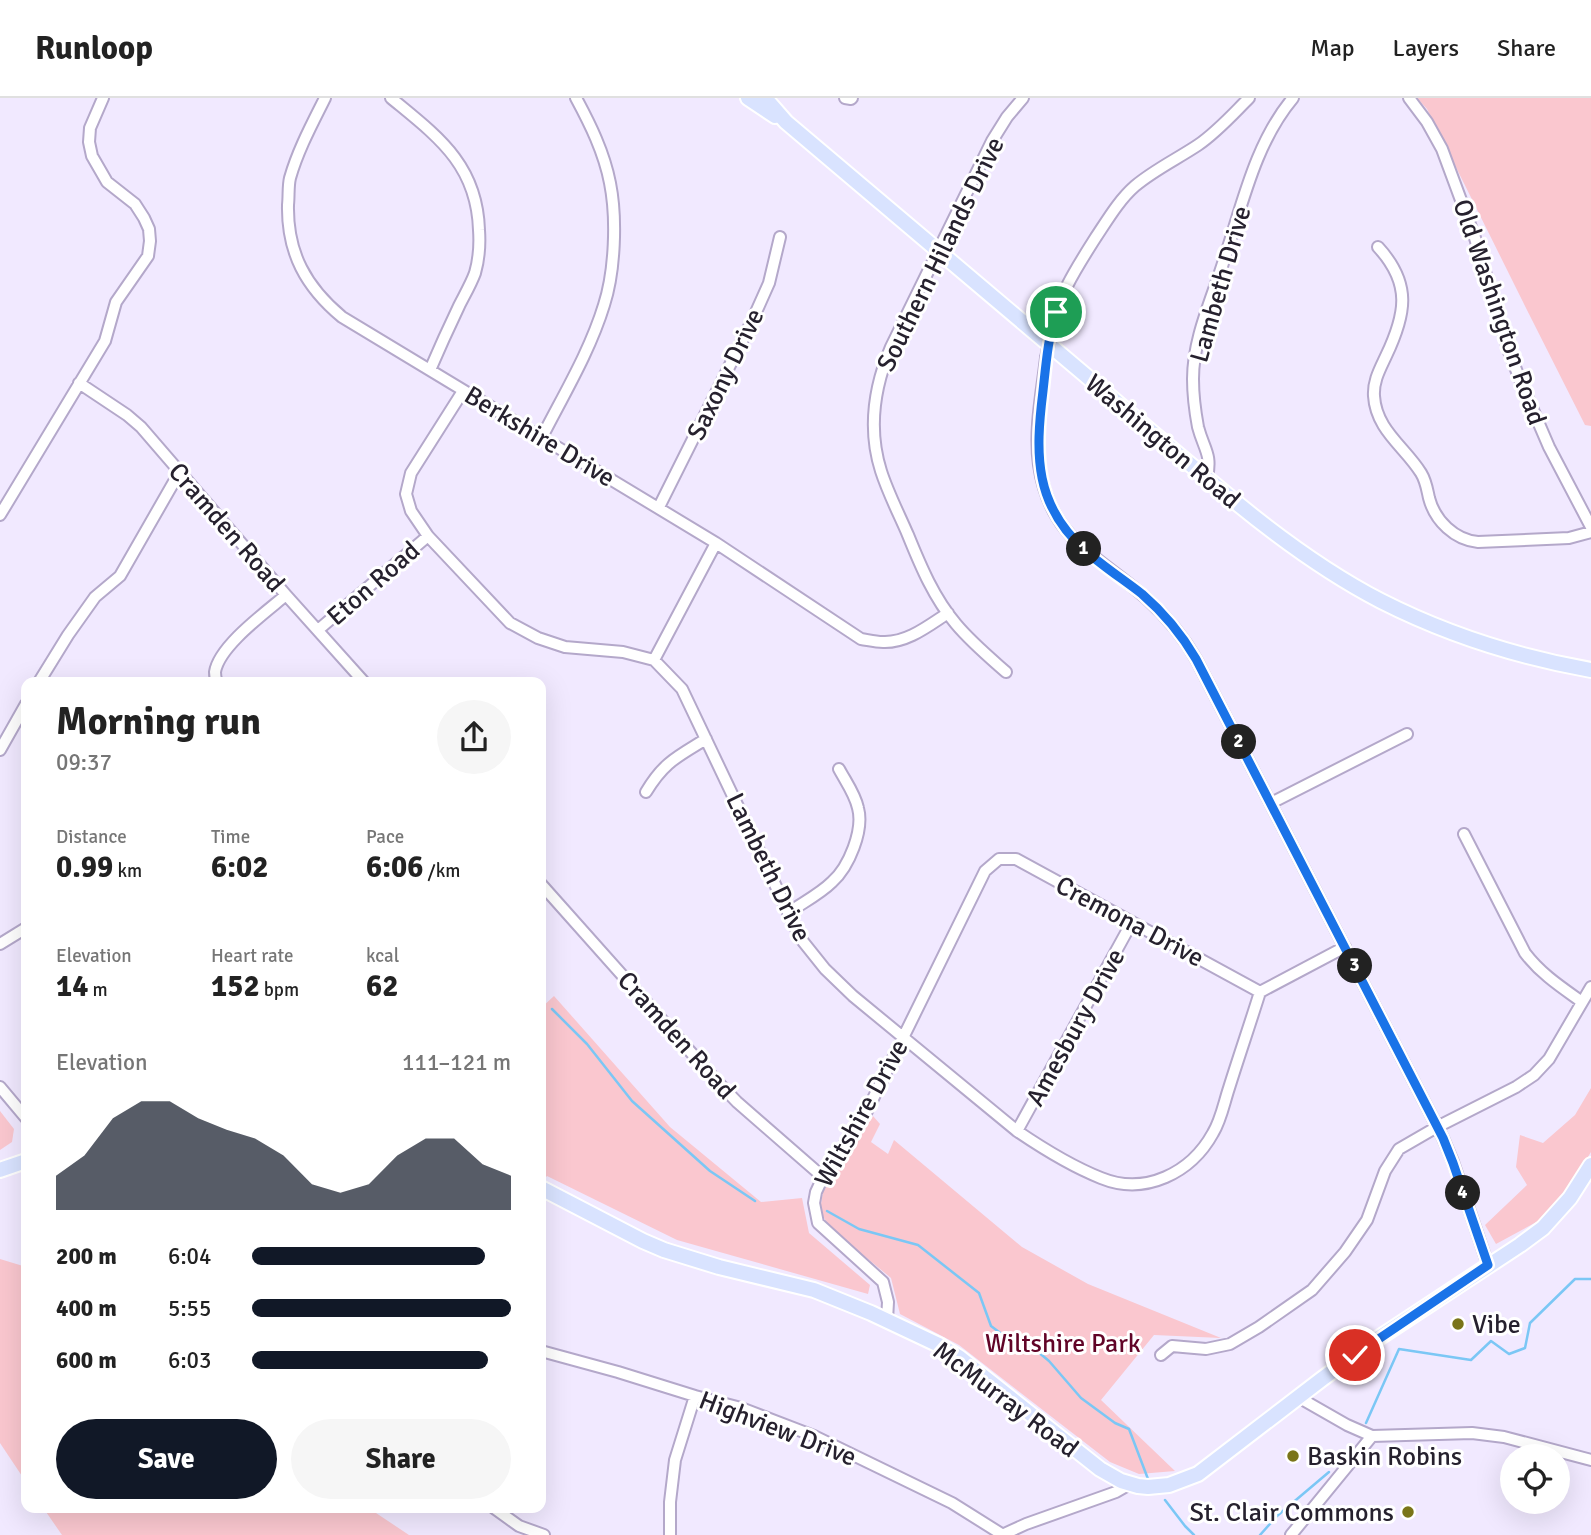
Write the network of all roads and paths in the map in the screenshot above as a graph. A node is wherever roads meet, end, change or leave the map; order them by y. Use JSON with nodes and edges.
{"nodes":[{"id":1,"x":103,"y":98,"type":"edge"},
{"id":2,"x":325,"y":98,"type":"edge"},
{"id":3,"x":391,"y":98,"type":"edge"},
{"id":4,"x":576,"y":98,"type":"edge"},
{"id":5,"x":748,"y":98,"type":"edge"},
{"id":6,"x":765,"y":98,"type":"edge"},
{"id":7,"x":845,"y":98,"type":"edge"},
{"id":8,"x":852,"y":98,"type":"edge"},
{"id":9,"x":1023,"y":98,"type":"edge"},
{"id":10,"x":1248,"y":98,"type":"edge"},
{"id":11,"x":1293,"y":98,"type":"edge"},
{"id":12,"x":1409,"y":98,"type":"edge"},
{"id":13,"x":786,"y":122,"type":"junction"},
{"id":14,"x":780,"y":237,"type":"dead end"},
{"id":15,"x":1378,"y":247,"type":"dead end"},
{"id":16,"x":938,"y":251,"type":"junction"},
{"id":17,"x":429,"y":370,"type":"junction"},
{"id":18,"x":79,"y":383,"type":"junction"},
{"id":19,"x":463,"y":391,"type":"junction"},
{"id":20,"x":542,"y":437,"type":"junction"},
{"id":21,"x":179,"y":473,"type":"junction"},
{"id":22,"x":1206,"y":478,"type":"junction"},
{"id":23,"x":659,"y":507,"type":"junction"},
{"id":24,"x":0,"y":515,"type":"edge"},
{"id":25,"x":1591,"y":529,"type":"edge"},
{"id":26,"x":428,"y":536,"type":"junction"},
{"id":27,"x":716,"y":543,"type":"junction"},
{"id":28,"x":286,"y":595,"type":"junction"},
{"id":29,"x":948,"y":613,"type":"junction"},
{"id":30,"x":318,"y":630,"type":"junction"},
{"id":31,"x":654,"y":660,"type":"junction"},
{"id":32,"x":1591,"y":670,"type":"edge"},
{"id":33,"x":1006,"y":672,"type":"dead end"},
{"id":34,"x":43,"y":677,"type":"edge"},
{"id":35,"x":216,"y":677,"type":"edge"},
{"id":36,"x":360,"y":677,"type":"edge"},
{"id":37,"x":21,"y":713,"type":"edge"},
{"id":38,"x":1407,"y":734,"type":"dead end"},
{"id":39,"x":706,"y":739,"type":"junction"},
{"id":40,"x":0,"y":750,"type":"edge"},
{"id":41,"x":839,"y":769,"type":"dead end"},
{"id":42,"x":646,"y":792,"type":"dead end"},
{"id":43,"x":1271,"y":803,"type":"junction"},
{"id":44,"x":1464,"y":834,"type":"dead end"},
{"id":45,"x":999,"y":859,"type":"joint"},
{"id":46,"x":546,"y":890,"type":"edge"},
{"id":47,"x":788,"y":913,"type":"junction"},
{"id":48,"x":1132,"y":922,"type":"junction"},
{"id":49,"x":21,"y":931,"type":"edge"},
{"id":50,"x":0,"y":944,"type":"edge"},
{"id":51,"x":1345,"y":947,"type":"junction"},
{"id":52,"x":1591,"y":987,"type":"edge"},
{"id":53,"x":1260,"y":992,"type":"junction"},
{"id":54,"x":1582,"y":1002,"type":"junction"},
{"id":55,"x":904,"y":1037,"type":"junction"},
{"id":56,"x":0,"y":1087,"type":"edge"},
{"id":57,"x":21,"y":1112,"type":"edge"},
{"id":58,"x":1437,"y":1127,"type":"junction"},
{"id":59,"x":1017,"y":1131,"type":"junction"},
{"id":60,"x":21,"y":1163,"type":"edge"},
{"id":61,"x":1591,"y":1165,"type":"edge"},
{"id":62,"x":0,"y":1170,"type":"edge"},
{"id":63,"x":823,"y":1177,"type":"junction"},
{"id":64,"x":546,"y":1191,"type":"edge"},
{"id":65,"x":1488,"y":1265,"type":"junction"},
{"id":66,"x":887,"y":1320,"type":"junction"},
{"id":67,"x":546,"y":1353,"type":"edge"},
{"id":68,"x":1161,"y":1354,"type":"dead end"},
{"id":69,"x":695,"y":1396,"type":"junction"},
{"id":70,"x":1298,"y":1397,"type":"junction"},
{"id":71,"x":1372,"y":1436,"type":"junction"},
{"id":72,"x":1591,"y":1460,"type":"edge"},
{"id":73,"x":1130,"y":1484,"type":"junction"},
{"id":74,"x":501,"y":1513,"type":"edge"},
{"id":75,"x":544,"y":1535,"type":"edge"},
{"id":76,"x":670,"y":1535,"type":"edge"},
{"id":77,"x":1003,"y":1535,"type":"edge"},
{"id":78,"x":1291,"y":1535,"type":"edge"}],
"edges":[{"from":1,"to":18,"type":"street"},
{"from":2,"to":17,"type":"street","name":"Berkshire Drive"},
{"from":3,"to":17,"type":"street"},
{"from":4,"to":20,"type":"street"},
{"from":5,"to":13,"type":"main road","name":"Washington Road"},
{"from":6,"to":13,"type":"main road","name":"Washington Road"},
{"from":7,"to":8,"type":"street"},
{"from":9,"to":16,"type":"street","name":"Southern Hilands Drive"},
{"from":10,"to":43,"type":"street","bridge":true},
{"from":11,"to":22,"type":"street","name":"Lambeth Drive"},
{"from":12,"to":25,"type":"street","name":"Old Washington Road"},
{"from":13,"to":16,"type":"main road","name":"Washington Road"},
{"from":14,"to":23,"type":"street","name":"Saxony Drive"},
{"from":15,"to":25,"type":"street"},
{"from":16,"to":22,"type":"main road","name":"Washington Road"},
{"from":16,"to":29,"type":"street","name":"Southern Hilands Drive"},
{"from":17,"to":19,"type":"street","name":"Berkshire Drive"},
{"from":18,"to":21,"type":"street","name":"Cramden Road"},
{"from":18,"to":24,"type":"street"},
{"from":19,"to":20,"type":"street","name":"Berkshire Drive"},
{"from":19,"to":26,"type":"street"},
{"from":20,"to":23,"type":"street","name":"Berkshire Drive"},
{"from":21,"to":28,"type":"street","name":"Cramden Road"},
{"from":21,"to":34,"type":"street"},
{"from":22,"to":32,"type":"main road","name":"Washington Road"},
{"from":23,"to":27,"type":"street","name":"Berkshire Drive"},
{"from":26,"to":30,"type":"street","name":"Eton Road"},
{"from":26,"to":31,"type":"street"},
{"from":27,"to":29,"type":"street","name":"Berkshire Drive"},
{"from":27,"to":31,"type":"street"},
{"from":28,"to":30,"type":"street","name":"Cramden Road"},
{"from":28,"to":35,"type":"street"},
{"from":29,"to":33,"type":"street","name":"Southern Hilands Drive"},
{"from":30,"to":36,"type":"street","name":"Cramden Road"},
{"from":31,"to":39,"type":"street","name":"Lambeth Drive"},
{"from":37,"to":40,"type":"street"},
{"from":38,"to":43,"type":"street"},
{"from":39,"to":42,"type":"street"},
{"from":39,"to":47,"type":"street","name":"Lambeth Drive"},
{"from":41,"to":47,"type":"street"},
{"from":43,"to":51,"type":"street"},
{"from":44,"to":54,"type":"street"},
{"from":45,"to":48,"type":"street","name":"Cremona Drive"},
{"from":45,"to":55,"type":"street","name":"Wiltshire Drive"},
{"from":46,"to":63,"type":"street","name":"Cramden Road"},
{"from":47,"to":55,"type":"street","name":"Lambeth Drive"},
{"from":48,"to":53,"type":"street","name":"Cremona Drive"},
{"from":48,"to":59,"type":"street","name":"Amesbury Drive"},
{"from":49,"to":50,"type":"street"},
{"from":51,"to":53,"type":"street"},
{"from":51,"to":58,"type":"street"},
{"from":52,"to":54,"type":"street"},
{"from":53,"to":59,"type":"street","name":"Lambeth Drive"},
{"from":54,"to":58,"type":"street"},
{"from":55,"to":59,"type":"street","name":"Lambeth Drive"},
{"from":55,"to":63,"type":"street","name":"Wiltshire Drive"},
{"from":56,"to":57,"type":"street"},
{"from":58,"to":65,"type":"street"},
{"from":58,"to":68,"type":"street"},
{"from":60,"to":62,"type":"main road"},
{"from":61,"to":65,"type":"main road","name":"McMurray Road"},
{"from":63,"to":66,"type":"street","name":"Wiltshire Drive"},
{"from":64,"to":66,"type":"main road","name":"McMurray Road"},
{"from":65,"to":70,"type":"main road","name":"McMurray Road"},
{"from":66,"to":73,"type":"main road","name":"McMurray Road"},
{"from":67,"to":69,"type":"street","name":"Highview Drive"},
{"from":69,"to":76,"type":"street"},
{"from":69,"to":77,"type":"street","name":"Highview Drive"},
{"from":70,"to":71,"type":"street"},
{"from":70,"to":73,"type":"main road","name":"McMurray Road"},
{"from":71,"to":72,"type":"street"},
{"from":71,"to":78,"type":"street"},
{"from":73,"to":77,"type":"street"},
{"from":74,"to":75,"type":"street"}]}
